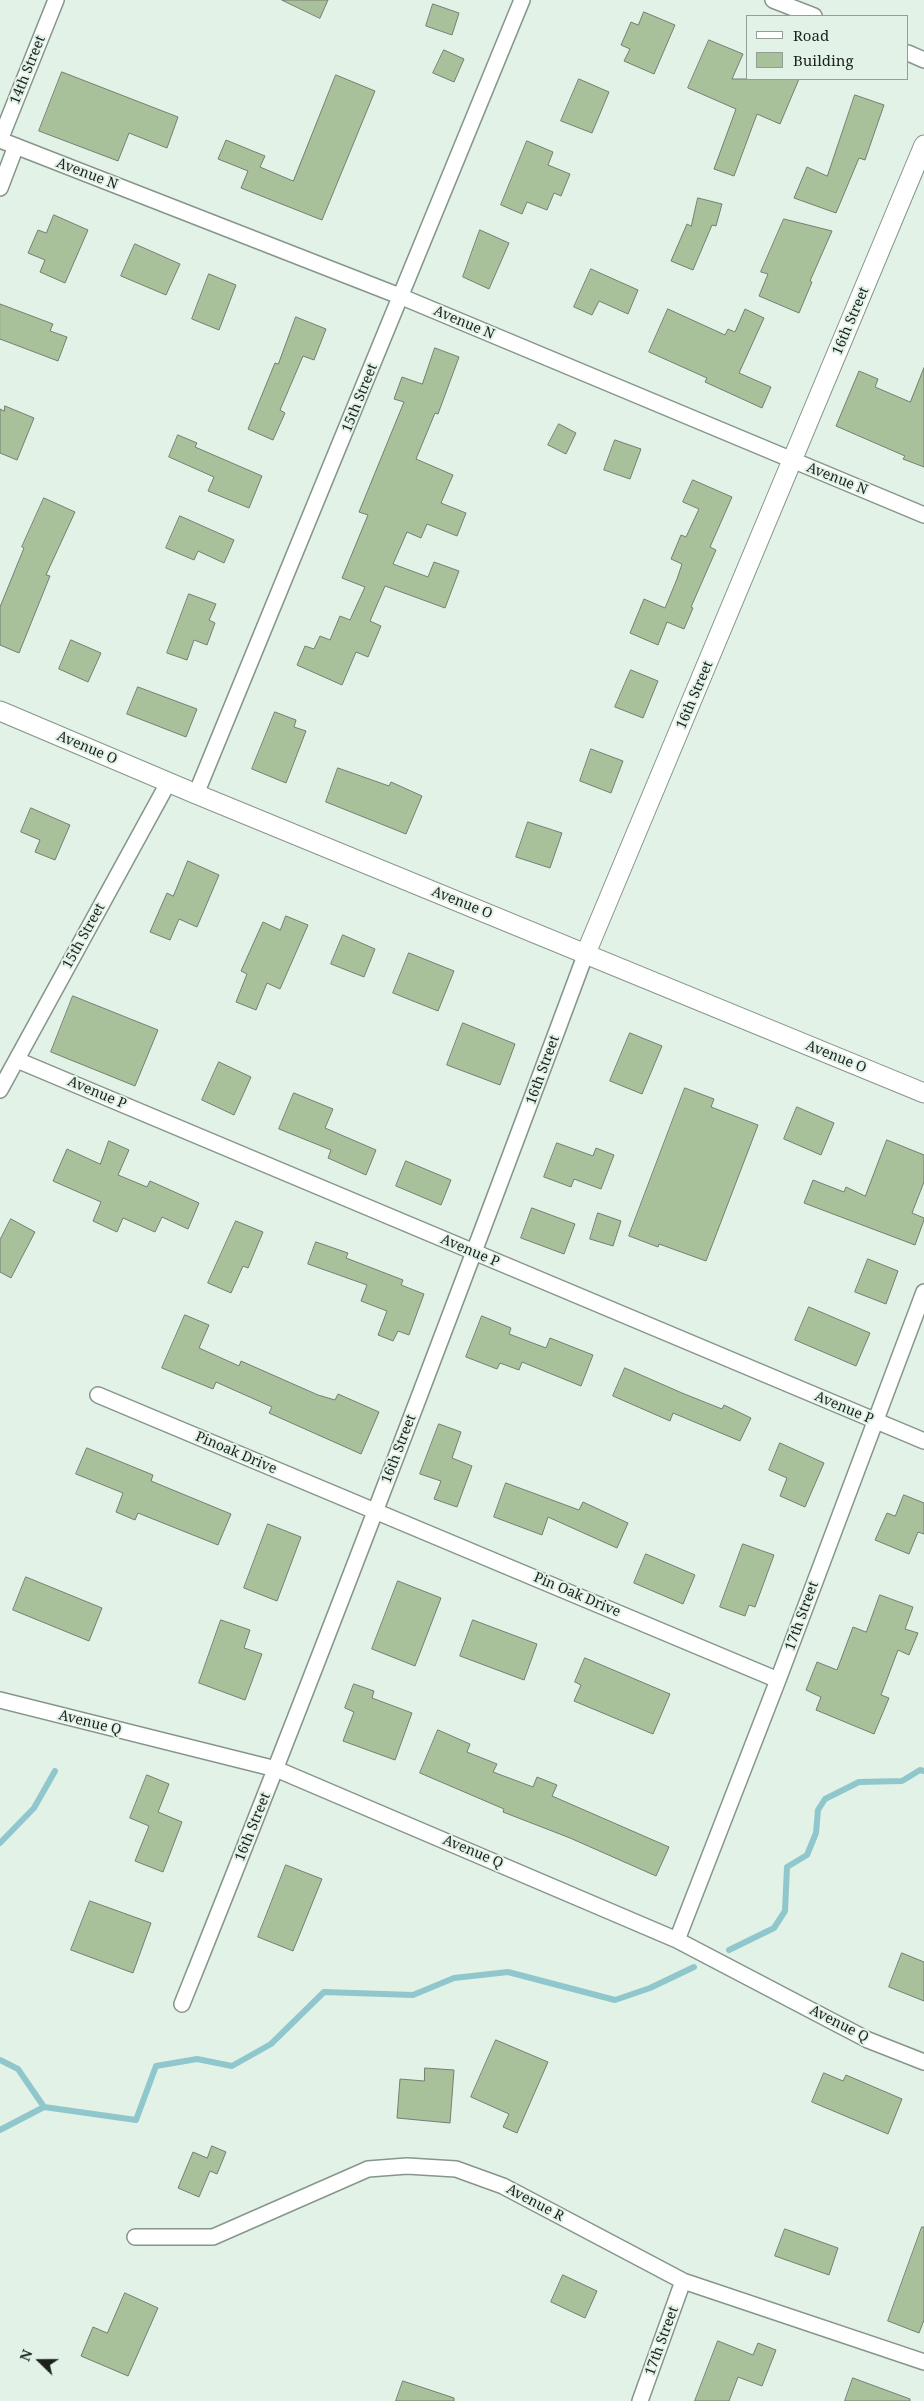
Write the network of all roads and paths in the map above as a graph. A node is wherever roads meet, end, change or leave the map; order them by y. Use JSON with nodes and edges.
{"nodes":[{"id":1,"x":56,"y":0,"type":"edge"},
{"id":2,"x":522,"y":0,"type":"edge"},
{"id":3,"x":773,"y":0,"type":"edge"},
{"id":4,"x":811,"y":15,"type":"edge"},
{"id":5,"x":909,"y":54,"type":"edge"},
{"id":6,"x":924,"y":60,"type":"edge"},
{"id":7,"x":0,"y":140,"type":"edge"},
{"id":8,"x":924,"y":145,"type":"edge"},
{"id":9,"x":16,"y":146,"type":"junction"},
{"id":10,"x":0,"y":188,"type":"edge"},
{"id":11,"x":402,"y":297,"type":"junction"},
{"id":12,"x":792,"y":461,"type":"junction"},
{"id":13,"x":924,"y":515,"type":"edge"},
{"id":14,"x":0,"y":711,"type":"edge"},
{"id":15,"x":168,"y":782,"type":"junction"},
{"id":16,"x":196,"y":794,"type":"junction"},
{"id":17,"x":586,"y":953,"type":"junction"},
{"id":18,"x":16,"y":1060,"type":"junction"},
{"id":19,"x":0,"y":1090,"type":"edge"},
{"id":20,"x":924,"y":1093,"type":"edge"},
{"id":21,"x":475,"y":1252,"type":"junction"},
{"id":22,"x":924,"y":1292,"type":"edge"},
{"id":23,"x":98,"y":1395,"type":"dead end"},
{"id":24,"x":875,"y":1421,"type":"junction"},
{"id":25,"x":924,"y":1441,"type":"edge"},
{"id":26,"x":375,"y":1511,"type":"junction"},
{"id":27,"x":778,"y":1680,"type":"junction"},
{"id":28,"x":0,"y":1700,"type":"edge"},
{"id":29,"x":276,"y":1770,"type":"junction"},
{"id":30,"x":677,"y":1940,"type":"junction"},
{"id":31,"x":182,"y":2004,"type":"dead end"},
{"id":32,"x":924,"y":2062,"type":"edge"},
{"id":33,"x":135,"y":2237,"type":"dead end"},
{"id":34,"x":683,"y":2281,"type":"junction"},
{"id":35,"x":924,"y":2362,"type":"edge"},
{"id":36,"x":640,"y":2401,"type":"edge"}],
"edges":[{"from":1,"to":7,"type":"street","name":"14th Street"},
{"from":2,"to":11,"type":"street","name":"15th Street"},
{"from":3,"to":4,"type":"street"},
{"from":5,"to":6,"type":"street"},
{"from":7,"to":9,"type":"street","name":"Avenue N"},
{"from":8,"to":12,"type":"street","name":"16th Street"},
{"from":9,"to":10,"type":"street"},
{"from":9,"to":11,"type":"street","name":"Avenue N"},
{"from":11,"to":12,"type":"street","name":"Avenue N"},
{"from":11,"to":16,"type":"street","name":"15th Street"},
{"from":12,"to":13,"type":"street","name":"Avenue N"},
{"from":12,"to":17,"type":"street","name":"16th Street"},
{"from":14,"to":15,"type":"street","name":"Avenue O"},
{"from":15,"to":16,"type":"street","name":"Avenue O"},
{"from":15,"to":18,"type":"street","name":"15th Street"},
{"from":16,"to":17,"type":"street","name":"Avenue O"},
{"from":17,"to":20,"type":"street","name":"Avenue O"},
{"from":17,"to":21,"type":"street","name":"16th Street"},
{"from":18,"to":19,"type":"street","name":"15th Street"},
{"from":18,"to":21,"type":"street","name":"Avenue P"},
{"from":21,"to":24,"type":"street","name":"Avenue P"},
{"from":21,"to":26,"type":"street","name":"16th Street"},
{"from":22,"to":24,"type":"street","name":"17th Street"},
{"from":23,"to":26,"type":"street","name":"Pinoak Drive"},
{"from":24,"to":25,"type":"street","name":"Avenue P"},
{"from":24,"to":27,"type":"street","name":"17th Street"},
{"from":26,"to":27,"type":"street","name":"Pin Oak Drive"},
{"from":26,"to":29,"type":"street","name":"16th Street"},
{"from":27,"to":30,"type":"street","name":"17th Street"},
{"from":28,"to":29,"type":"street","name":"Avenue Q"},
{"from":29,"to":30,"type":"street","name":"Avenue Q"},
{"from":29,"to":31,"type":"street","name":"16th Street"},
{"from":30,"to":32,"type":"street","name":"Avenue Q"},
{"from":33,"to":34,"type":"street","name":"Avenue R"},
{"from":34,"to":35,"type":"street","name":"Avenue R"},
{"from":34,"to":36,"type":"street","name":"17th Street"}]}
